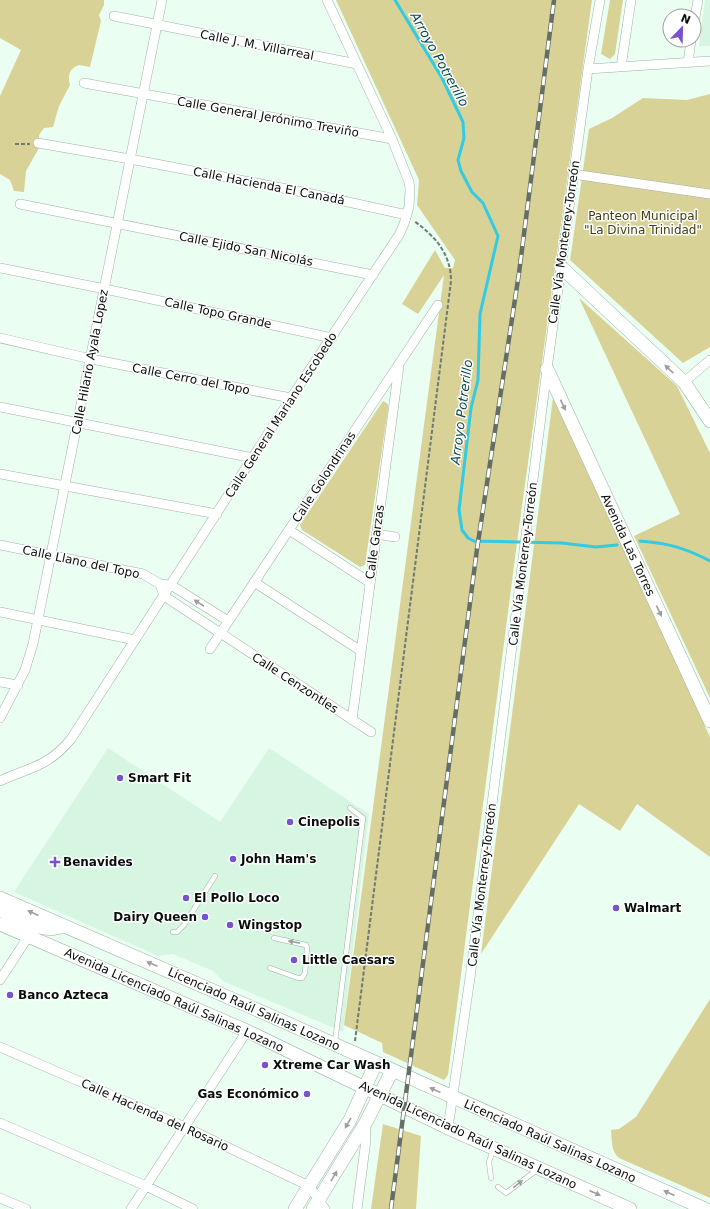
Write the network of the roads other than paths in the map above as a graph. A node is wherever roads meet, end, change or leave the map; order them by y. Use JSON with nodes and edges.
{"nodes":[{"id":1,"x":162,"y":0,"type":"edge"},
{"id":2,"x":327,"y":0,"type":"edge"},
{"id":3,"x":600,"y":0,"type":"edge"},
{"id":4,"x":631,"y":0,"type":"edge"},
{"id":5,"x":114,"y":16,"type":"dead end"},
{"id":6,"x":157,"y":25,"type":"junction"},
{"id":7,"x":690,"y":48,"type":"edge"},
{"id":8,"x":710,"y":61,"type":"edge"},
{"id":9,"x":688,"y":63,"type":"junction"},
{"id":10,"x":357,"y":64,"type":"junction"},
{"id":11,"x":621,"y":68,"type":"junction"},
{"id":12,"x":588,"y":69,"type":"junction"},
{"id":13,"x":84,"y":83,"type":"dead end"},
{"id":14,"x":144,"y":95,"type":"junction"},
{"id":15,"x":392,"y":139,"type":"junction"},
{"id":16,"x":38,"y":143,"type":"road end"},
{"id":17,"x":130,"y":159,"type":"junction"},
{"id":18,"x":573,"y":174,"type":"junction"},
{"id":19,"x":710,"y":194,"type":"edge"},
{"id":20,"x":20,"y":204,"type":"dead end"},
{"id":21,"x":407,"y":215,"type":"junction"},
{"id":22,"x":118,"y":223,"type":"junction"},
{"id":23,"x":561,"y":267,"type":"junction"},
{"id":24,"x":0,"y":268,"type":"edge"},
{"id":25,"x":374,"y":275,"type":"junction"},
{"id":26,"x":104,"y":289,"type":"junction"},
{"id":27,"x":438,"y":305,"type":"dead end"},
{"id":28,"x":0,"y":338,"type":"edge"},
{"id":29,"x":332,"y":338,"type":"junction"},
{"id":30,"x":91,"y":359,"type":"junction"},
{"id":31,"x":710,"y":360,"type":"edge"},
{"id":32,"x":399,"y":365,"type":"junction"},
{"id":33,"x":547,"y":369,"type":"junction"},
{"id":34,"x":684,"y":382,"type":"junction"},
{"id":35,"x":292,"y":398,"type":"junction"},
{"id":36,"x":0,"y":407,"type":"edge"},
{"id":37,"x":710,"y":421,"type":"edge"},
{"id":38,"x":78,"y":423,"type":"junction"},
{"id":39,"x":253,"y":458,"type":"junction"},
{"id":40,"x":0,"y":474,"type":"edge"},
{"id":41,"x":65,"y":486,"type":"junction"},
{"id":42,"x":217,"y":514,"type":"junction"},
{"id":43,"x":288,"y":530,"type":"junction"},
{"id":44,"x":376,"y":534,"type":"junction"},
{"id":45,"x":395,"y":536,"type":"dead end"},
{"id":46,"x":0,"y":545,"type":"edge"},
{"id":47,"x":52,"y":556,"type":"junction"},
{"id":48,"x":254,"y":582,"type":"junction"},
{"id":49,"x":370,"y":582,"type":"junction"},
{"id":50,"x":160,"y":584,"type":"junction"},
{"id":51,"x":171,"y":585,"type":"junction"},
{"id":52,"x":164,"y":596,"type":"junction"},
{"id":53,"x":0,"y":612,"type":"edge"},
{"id":54,"x":38,"y":620,"type":"junction"},
{"id":55,"x":228,"y":621,"type":"junction"},
{"id":56,"x":220,"y":633,"type":"junction"},
{"id":57,"x":135,"y":640,"type":"junction"},
{"id":58,"x":210,"y":649,"type":"dead end"},
{"id":59,"x":361,"y":651,"type":"junction"},
{"id":60,"x":0,"y":682,"type":"edge"},
{"id":61,"x":18,"y":686,"type":"junction"},
{"id":62,"x":0,"y":718,"type":"edge"},
{"id":63,"x":352,"y":720,"type":"junction"},
{"id":64,"x":710,"y":721,"type":"edge"},
{"id":65,"x":370,"y":732,"type":"dead end"},
{"id":66,"x":0,"y":781,"type":"edge"},
{"id":67,"x":350,"y":808,"type":"dead end"},
{"id":68,"x":215,"y":876,"type":"dead end"},
{"id":69,"x":0,"y":898,"type":"edge"},
{"id":70,"x":0,"y":910,"type":"edge"},
{"id":71,"x":0,"y":924,"type":"edge"},
{"id":72,"x":63,"y":926,"type":"junction"},
{"id":73,"x":173,"y":932,"type":"dead end"},
{"id":74,"x":28,"y":937,"type":"junction"},
{"id":75,"x":274,"y":938,"type":"dead end"},
{"id":76,"x":270,"y":968,"type":"dead end"},
{"id":77,"x":2,"y":981,"type":"edge"},
{"id":78,"x":247,"y":1031,"type":"junction"},
{"id":79,"x":334,"y":1044,"type":"junction"},
{"id":80,"x":0,"y":1048,"type":"edge"},
{"id":81,"x":376,"y":1063,"type":"junction"},
{"id":82,"x":392,"y":1071,"type":"junction"},
{"id":83,"x":365,"y":1088,"type":"junction"},
{"id":84,"x":381,"y":1096,"type":"junction"},
{"id":85,"x":452,"y":1098,"type":"junction"},
{"id":86,"x":0,"y":1123,"type":"edge"},
{"id":87,"x":365,"y":1124,"type":"junction"},
{"id":88,"x":185,"y":1127,"type":"junction"},
{"id":89,"x":448,"y":1128,"type":"junction"},
{"id":90,"x":494,"y":1149,"type":"junction"},
{"id":91,"x":539,"y":1168,"type":"junction"},
{"id":92,"x":491,"y":1178,"type":"dead end"},
{"id":93,"x":146,"y":1186,"type":"junction"},
{"id":94,"x":309,"y":1186,"type":"junction"},
{"id":95,"x":498,"y":1187,"type":"dead end"},
{"id":96,"x":0,"y":1198,"type":"edge"},
{"id":97,"x":319,"y":1206,"type":"edge"},
{"id":98,"x":26,"y":1209,"type":"edge"},
{"id":99,"x":132,"y":1209,"type":"edge"},
{"id":100,"x":193,"y":1209,"type":"edge"},
{"id":101,"x":295,"y":1209,"type":"edge"},
{"id":102,"x":357,"y":1209,"type":"edge"},
{"id":103,"x":630,"y":1209,"type":"edge"},
{"id":104,"x":705,"y":1209,"type":"edge"}],
"edges":[{"from":1,"to":6,"type":"street","name":"Calle Hilario Ayala Lopez"},
{"from":2,"to":10,"type":"street","name":"Calle General Mariano Escobedo"},
{"from":3,"to":12,"type":"street","name":"Calle Vía Monterrey-Torreón"},
{"from":4,"to":11,"type":"street"},
{"from":5,"to":6,"type":"street","name":"Calle J. M. Villarreal"},
{"from":6,"to":10,"type":"street","name":"Calle J. M. Villarreal"},
{"from":6,"to":14,"type":"street","name":"Calle Hilario Ayala Lopez"},
{"from":7,"to":9,"type":"street"},
{"from":8,"to":9,"type":"street"},
{"from":9,"to":11,"type":"street"},
{"from":10,"to":15,"type":"street","name":"Calle General Mariano Escobedo"},
{"from":11,"to":12,"type":"street"},
{"from":12,"to":18,"type":"street","name":"Calle Vía Monterrey-Torreón"},
{"from":13,"to":14,"type":"street","name":"Calle General Jerónimo Treviño"},
{"from":14,"to":15,"type":"street","name":"Calle General Jerónimo Treviño"},
{"from":14,"to":17,"type":"street","name":"Calle Hilario Ayala Lopez"},
{"from":15,"to":21,"type":"street","name":"Calle General Mariano Escobedo"},
{"from":16,"to":17,"type":"street","name":"Calle Hacienda El Canadá"},
{"from":17,"to":21,"type":"street","name":"Calle Hacienda El Canadá"},
{"from":17,"to":22,"type":"street","name":"Calle Hilario Ayala Lopez"},
{"from":18,"to":19,"type":"street"},
{"from":18,"to":23,"type":"street","name":"Calle Vía Monterrey-Torreón"},
{"from":20,"to":22,"type":"street","name":"Calle Ejido San Nicolás"},
{"from":21,"to":25,"type":"street","name":"Calle General Mariano Escobedo"},
{"from":22,"to":25,"type":"street","name":"Calle Ejido San Nicolás"},
{"from":22,"to":26,"type":"street","name":"Calle Hilario Ayala Lopez"},
{"from":23,"to":33,"type":"street","name":"Calle Vía Monterrey-Torreón"},
{"from":34,"to":23,"type":"main road","one_way":true},
{"from":24,"to":26,"type":"street","name":"Calle Topo Grande"},
{"from":25,"to":29,"type":"street","name":"Calle General Mariano Escobedo"},
{"from":26,"to":29,"type":"street","name":"Calle Topo Grande"},
{"from":26,"to":30,"type":"street","name":"Calle Hilario Ayala Lopez"},
{"from":27,"to":32,"type":"street","name":"Calle Golondrinas"},
{"from":28,"to":30,"type":"street","name":"Calle Cerro del Topo"},
{"from":29,"to":35,"type":"street","name":"Calle General Mariano Escobedo"},
{"from":30,"to":35,"type":"street","name":"Calle Cerro del Topo"},
{"from":30,"to":38,"type":"street","name":"Calle Hilario Ayala Lopez"},
{"from":31,"to":34,"type":"street"},
{"from":32,"to":43,"type":"street","name":"Calle Golondrinas"},
{"from":32,"to":44,"type":"street","name":"Calle Garzas"},
{"from":33,"to":64,"type":"main road","name":"Avenida Las Torres","one_way":true},
{"from":33,"to":85,"type":"street","name":"Calle Vía Monterrey-Torreón"},
{"from":34,"to":37,"type":"main road"},
{"from":35,"to":39,"type":"street","name":"Calle General Mariano Escobedo"},
{"from":36,"to":38,"type":"street"},
{"from":38,"to":39,"type":"street"},
{"from":38,"to":41,"type":"street","name":"Calle Hilario Ayala Lopez"},
{"from":39,"to":42,"type":"street","name":"Calle General Mariano Escobedo"},
{"from":40,"to":41,"type":"street"},
{"from":41,"to":42,"type":"street"},
{"from":41,"to":47,"type":"street","name":"Calle Hilario Ayala Lopez"},
{"from":42,"to":51,"type":"street","name":"Calle General Mariano Escobedo"},
{"from":43,"to":48,"type":"street","name":"Calle Golondrinas"},
{"from":43,"to":49,"type":"street"},
{"from":44,"to":45,"type":"street"},
{"from":44,"to":49,"type":"street","name":"Calle Garzas"},
{"from":46,"to":47,"type":"street","name":"Calle Llano del Topo"},
{"from":47,"to":50,"type":"street","name":"Calle Llano del Topo"},
{"from":47,"to":54,"type":"street","name":"Calle Hilario Ayala Lopez"},
{"from":48,"to":55,"type":"street","name":"Calle Golondrinas"},
{"from":48,"to":59,"type":"street"},
{"from":49,"to":59,"type":"street","name":"Calle Garzas"},
{"from":50,"to":51,"type":"street","name":"Calle Llano del Topo"},
{"from":50,"to":52,"type":"street"},
{"from":51,"to":52,"type":"street","name":"Calle General Mariano Escobedo"},
{"from":55,"to":51,"type":"street","one_way":true},
{"from":52,"to":56,"type":"street","name":"Calle Cenzontles"},
{"from":52,"to":57,"type":"street","name":"Calle General Mariano Escobedo"},
{"from":53,"to":54,"type":"street"},
{"from":54,"to":57,"type":"street"},
{"from":54,"to":61,"type":"street","name":"Calle Hilario Ayala Lopez"},
{"from":55,"to":56,"type":"street","name":"Calle Golondrinas"},
{"from":56,"to":58,"type":"street","name":"Calle Golondrinas"},
{"from":56,"to":63,"type":"street","name":"Calle Cenzontles"},
{"from":57,"to":66,"type":"street","name":"Calle General Mariano Escobedo"},
{"from":59,"to":63,"type":"street","name":"Calle Garzas"},
{"from":60,"to":61,"type":"street"},
{"from":61,"to":62,"type":"street","name":"Calle Hilario Ayala Lopez"},
{"from":63,"to":65,"type":"street","name":"Calle Cenzontles"},
{"from":67,"to":79,"type":"lane"},
{"from":68,"to":73,"type":"lane"},
{"from":72,"to":69,"type":"main road","name":"Licenciado Raúl Salinas Lozano","one_way":true},
{"from":70,"to":72,"type":"main road"},
{"from":71,"to":74,"type":"main road","name":"Avenida Licenciado Raúl Salinas Lozano"},
{"from":79,"to":72,"type":"main road","name":"Licenciado Raúl Salinas Lozano","one_way":true},
{"from":74,"to":77,"type":"street"},
{"from":74,"to":78,"type":"main road","name":"Avenida Licenciado Raúl Salinas Lozano"},
{"from":76,"to":75,"type":"lane","one_way":true},
{"from":78,"to":83,"type":"main road","name":"Avenida Licenciado Raúl Salinas Lozano"},
{"from":78,"to":88,"type":"street"},
{"from":79,"to":81,"type":"main road","name":"Licenciado Raúl Salinas Lozano"},
{"from":80,"to":88,"type":"street","name":"Calle Hacienda del Rosario"},
{"from":81,"to":82,"type":"main road","name":"Licenciado Raúl Salinas Lozano"},
{"from":81,"to":83,"type":"main road"},
{"from":82,"to":84,"type":"main road"},
{"from":85,"to":82,"type":"main road","name":"Licenciado Raúl Salinas Lozano","one_way":true},
{"from":83,"to":84,"type":"main road","name":"Avenida Licenciado Raúl Salinas Lozano"},
{"from":83,"to":94,"type":"main road","one_way":true},
{"from":84,"to":87,"type":"main road"},
{"from":84,"to":89,"type":"main road","name":"Avenida Licenciado Raúl Salinas Lozano"},
{"from":85,"to":89,"type":"street","name":"Calle Vía Monterrey-Torreón"},
{"from":104,"to":85,"type":"main road","name":"Licenciado Raúl Salinas Lozano","one_way":true},
{"from":86,"to":93,"type":"street"},
{"from":97,"to":87,"type":"main road","one_way":true},
{"from":87,"to":102,"type":"street"},
{"from":88,"to":93,"type":"street"},
{"from":88,"to":94,"type":"street","name":"Calle Hacienda del Rosario"},
{"from":89,"to":90,"type":"main road","name":"Avenida Licenciado Raúl Salinas Lozano"},
{"from":90,"to":91,"type":"main road","name":"Avenida Licenciado Raúl Salinas Lozano"},
{"from":90,"to":92,"type":"lane"},
{"from":95,"to":91,"type":"lane","one_way":true},
{"from":91,"to":103,"type":"main road","name":"Avenida Licenciado Raúl Salinas Lozano","one_way":true},
{"from":93,"to":99,"type":"street"},
{"from":93,"to":100,"type":"street"},
{"from":94,"to":97,"type":"street"},
{"from":94,"to":101,"type":"main road"},
{"from":96,"to":98,"type":"street"}]}
